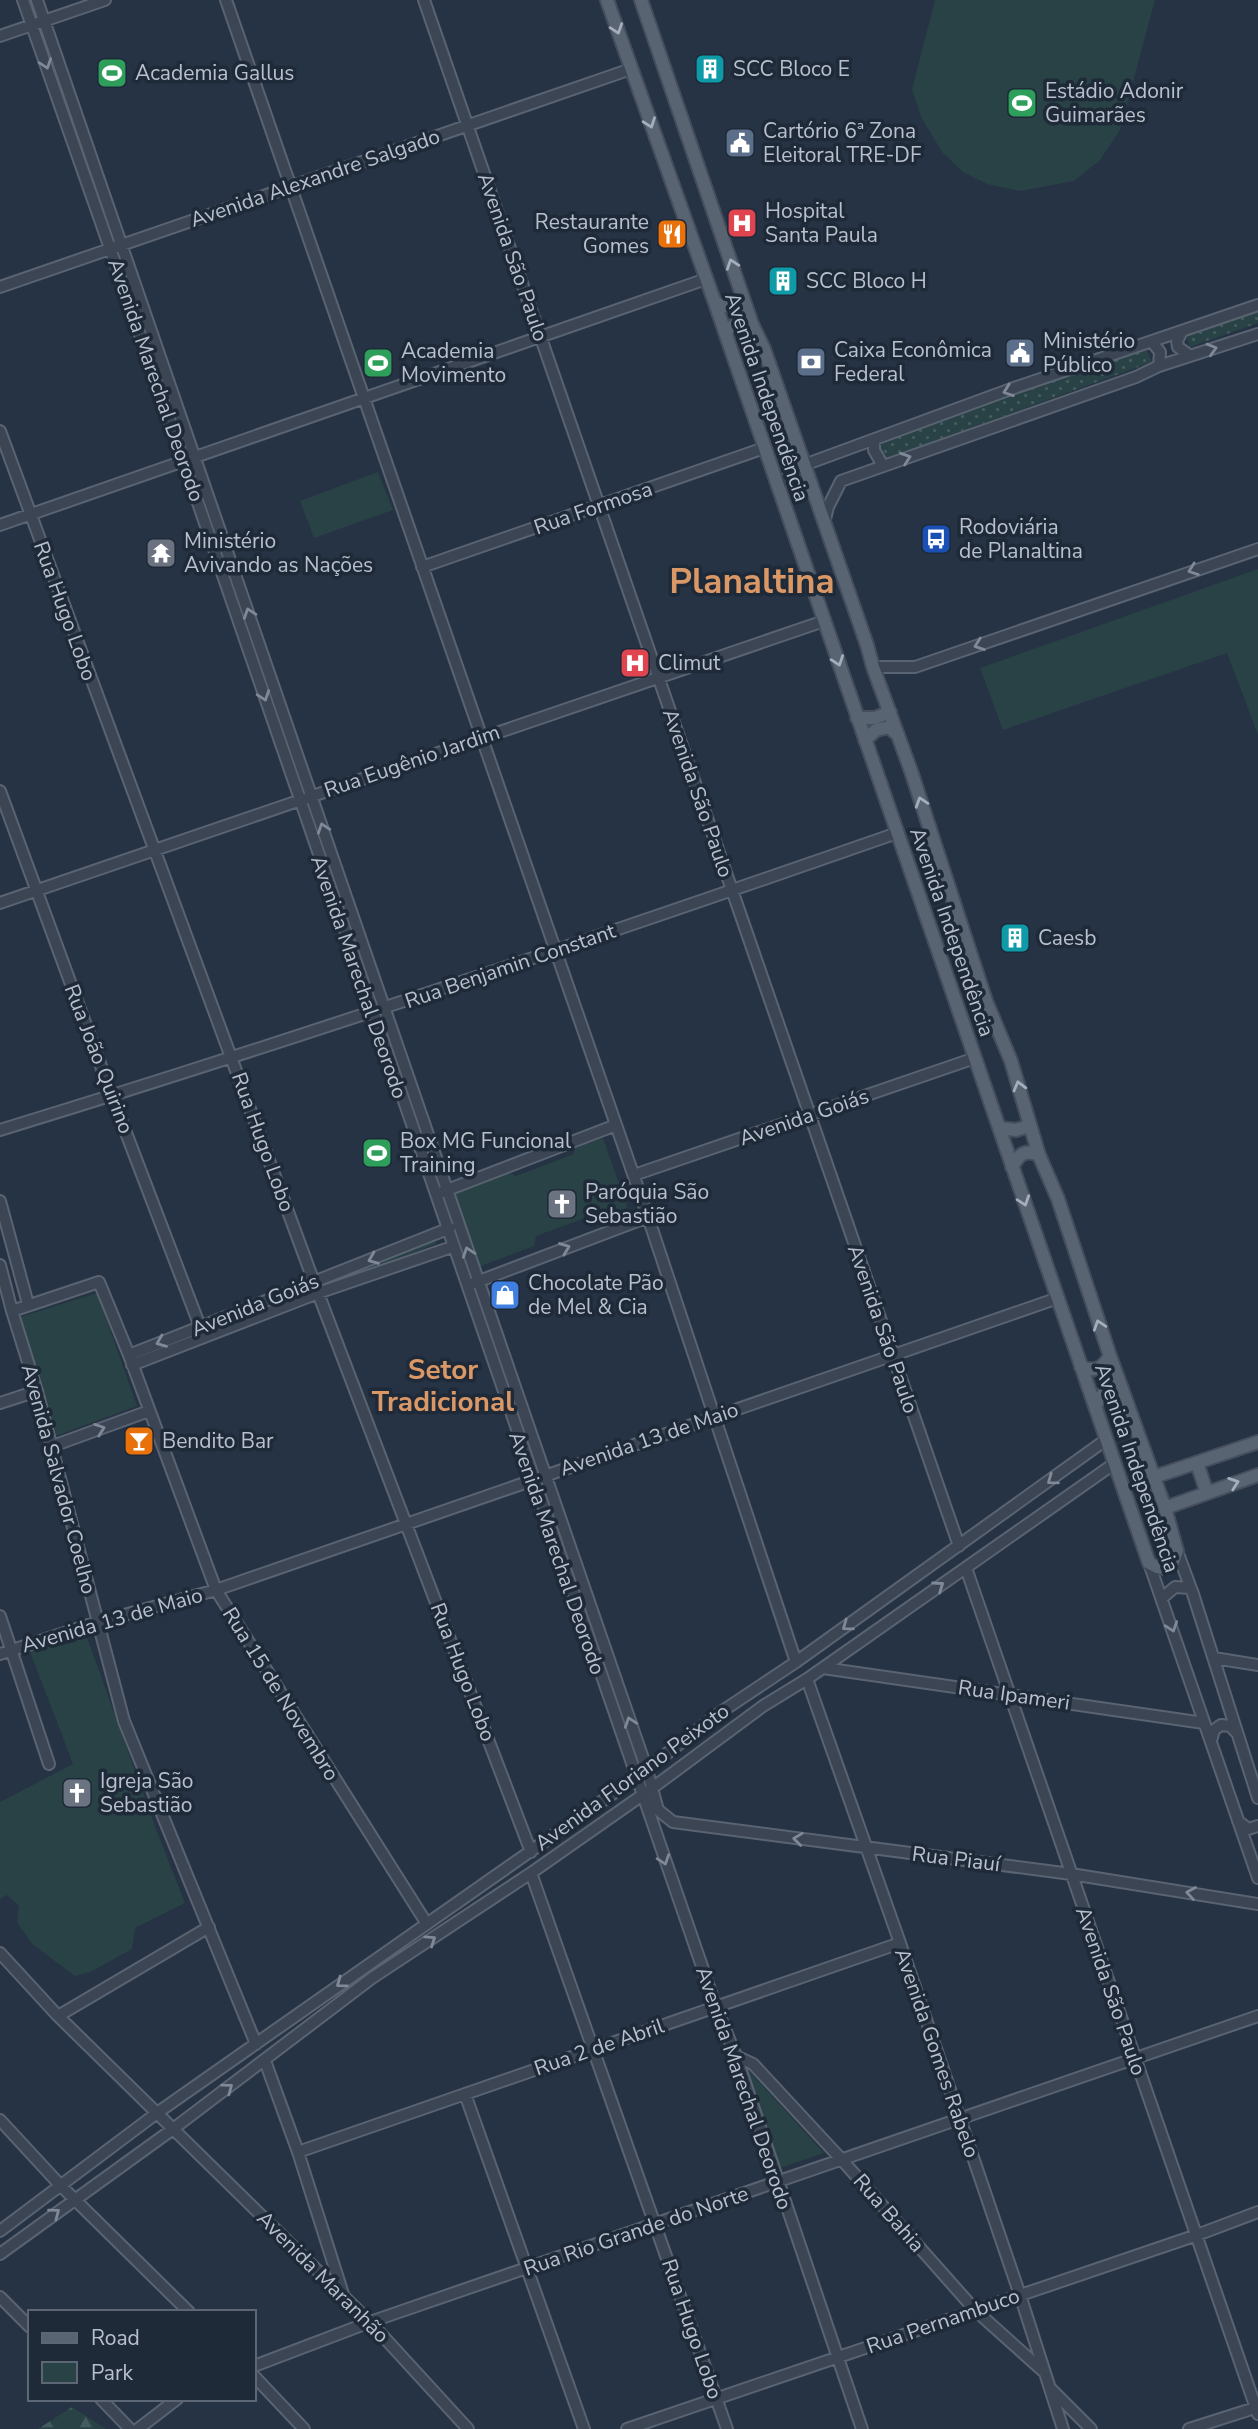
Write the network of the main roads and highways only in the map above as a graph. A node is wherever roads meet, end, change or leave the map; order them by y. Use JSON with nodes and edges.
{"nodes":[{"id":1,"x":607,"y":0,"type":"edge"},
{"id":2,"x":641,"y":0,"type":"edge"},
{"id":3,"x":715,"y":303,"type":"junction"},
{"id":4,"x":746,"y":305,"type":"junction"},
{"id":5,"x":752,"y":324,"type":"junction"},
{"id":6,"x":725,"y":332,"type":"junction"},
{"id":7,"x":890,"y":712,"type":"junction"},
{"id":8,"x":857,"y":718,"type":"junction"},
{"id":9,"x":898,"y":735,"type":"junction"},
{"id":10,"x":865,"y":740,"type":"junction"},
{"id":11,"x":1029,"y":1126,"type":"junction"},
{"id":12,"x":1000,"y":1128,"type":"junction"},
{"id":13,"x":1039,"y":1155,"type":"junction"},
{"id":14,"x":1013,"y":1167,"type":"junction"},
{"id":15,"x":1110,"y":1356,"type":"junction"},
{"id":16,"x":1081,"y":1367,"type":"junction"},
{"id":17,"x":1124,"y":1395,"type":"junction"},
{"id":18,"x":1096,"y":1405,"type":"junction"},
{"id":19,"x":1258,"y":1442,"type":"edge"},
{"id":20,"x":1197,"y":1462,"type":"junction"},
{"id":21,"x":1258,"y":1475,"type":"edge"},
{"id":22,"x":1154,"y":1478,"type":"junction"},
{"id":23,"x":1206,"y":1493,"type":"junction"},
{"id":24,"x":1165,"y":1508,"type":"junction"}],
"edges":[{"from":1,"to":3,"type":"main road","name":"Avenida Independência","one_way":true},
{"from":4,"to":2,"type":"main road","name":"Avenida Independência","one_way":true},
{"from":3,"to":4,"type":"main road"},
{"from":3,"to":6,"type":"main road","name":"Avenida Independência"},
{"from":4,"to":5,"type":"main road","name":"Avenida Independência"},
{"from":5,"to":6,"type":"main road"},
{"from":5,"to":7,"type":"main road","name":"Avenida Independência"},
{"from":6,"to":8,"type":"main road","name":"Avenida Independência","one_way":true},
{"from":7,"to":8,"type":"main road"},
{"from":7,"to":9,"type":"main road","name":"Avenida Independência"},
{"from":8,"to":10,"type":"main road","name":"Avenida Independência"},
{"from":9,"to":10,"type":"main road"},
{"from":11,"to":9,"type":"main road","name":"Avenida Independência","one_way":true},
{"from":10,"to":12,"type":"main road","name":"Avenida Independência"},
{"from":11,"to":12,"type":"main road"},
{"from":11,"to":13,"type":"main road","name":"Avenida Independência"},
{"from":12,"to":14,"type":"main road","name":"Avenida Independência"},
{"from":13,"to":14,"type":"main road"},
{"from":15,"to":13,"type":"main road","name":"Avenida Independência","one_way":true},
{"from":14,"to":16,"type":"main road","name":"Avenida Independência","one_way":true},
{"from":15,"to":16,"type":"main road"},
{"from":15,"to":17,"type":"main road","name":"Avenida Independência"},
{"from":16,"to":18,"type":"main road","name":"Avenida Independência"},
{"from":17,"to":18,"type":"main road"},
{"from":17,"to":22,"type":"main road","name":"Avenida Independência"},
{"from":18,"to":24,"type":"main road","name":"Avenida Independência"},
{"from":19,"to":20,"type":"main road"},
{"from":20,"to":22,"type":"main road"},
{"from":20,"to":23,"type":"main road"},
{"from":23,"to":21,"type":"main road","one_way":true},
{"from":22,"to":24,"type":"main road","name":"Avenida Independência"},
{"from":23,"to":24,"type":"main road"}]}
